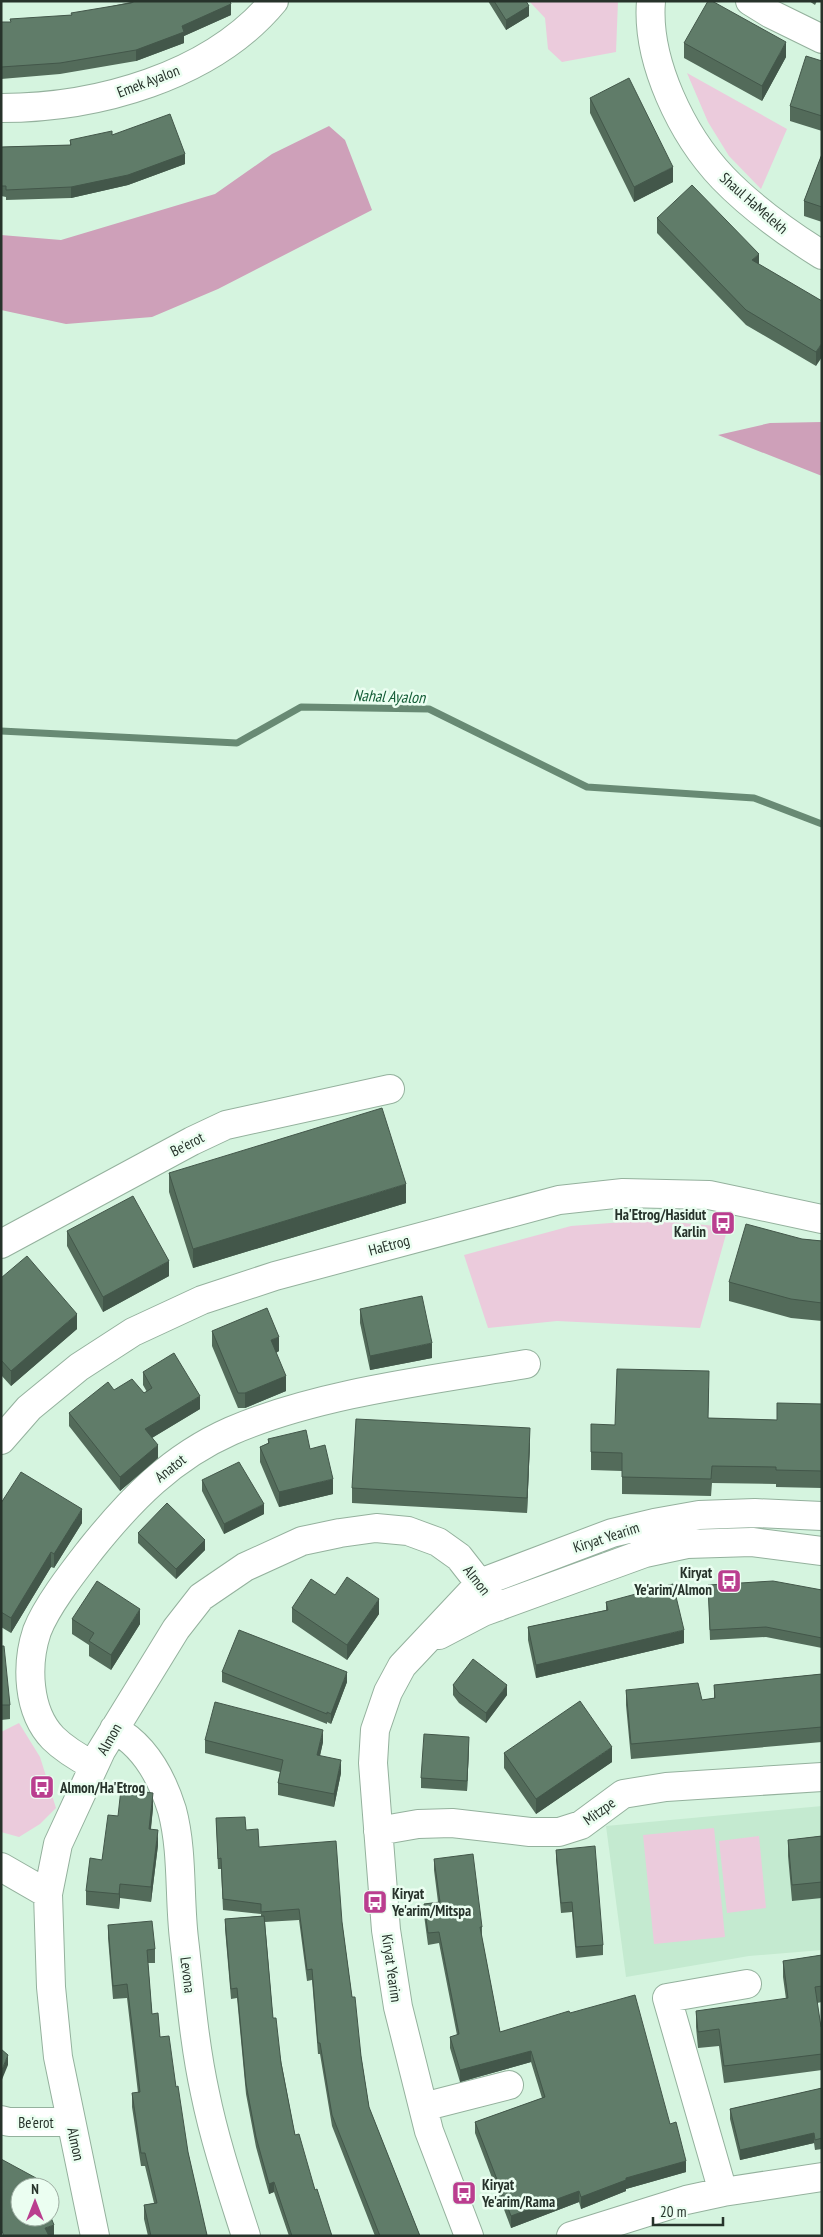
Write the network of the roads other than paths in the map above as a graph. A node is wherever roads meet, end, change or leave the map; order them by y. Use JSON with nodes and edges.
{"nodes":[{"id":1,"x":274,"y":1,"type":"edge"},
{"id":2,"x":651,"y":1,"type":"edge"},
{"id":3,"x":750,"y":1,"type":"edge"},
{"id":4,"x":822,"y":39,"type":"edge"},
{"id":5,"x":1,"y":108,"type":"edge"},
{"id":6,"x":822,"y":255,"type":"edge"},
{"id":7,"x":390,"y":1090,"type":"dead end"},
{"id":8,"x":822,"y":1219,"type":"edge"},
{"id":9,"x":1,"y":1244,"type":"edge"},
{"id":10,"x":526,"y":1364,"type":"dead end"},
{"id":11,"x":1,"y":1440,"type":"edge"},
{"id":12,"x":822,"y":1516,"type":"edge"},
{"id":13,"x":822,"y":1551,"type":"edge"},
{"id":14,"x":480,"y":1583,"type":"junction"},
{"id":15,"x":498,"y":1607,"type":"junction"},
{"id":16,"x":423,"y":1645,"type":"junction"},
{"id":17,"x":114,"y":1729,"type":"junction"},
{"id":18,"x":94,"y":1766,"type":"junction"},
{"id":19,"x":822,"y":1776,"type":"edge"},
{"id":20,"x":378,"y":1831,"type":"junction"},
{"id":21,"x":1,"y":1867,"type":"edge"},
{"id":22,"x":48,"y":1894,"type":"junction"},
{"id":23,"x":747,"y":1984,"type":"dead end"},
{"id":24,"x":509,"y":2085,"type":"dead end"},
{"id":25,"x":422,"y":2107,"type":"junction"},
{"id":26,"x":1,"y":2120,"type":"edge"},
{"id":27,"x":71,"y":2122,"type":"junction"},
{"id":28,"x":822,"y":2177,"type":"edge"},
{"id":29,"x":723,"y":2192,"type":"junction"},
{"id":30,"x":95,"y":2236,"type":"edge"},
{"id":31,"x":246,"y":2236,"type":"edge"},
{"id":32,"x":469,"y":2236,"type":"edge"},
{"id":33,"x":571,"y":2236,"type":"edge"}],
"edges":[{"from":1,"to":5,"type":"street","name":"Emek Ayalon"},
{"from":2,"to":6,"type":"street","name":"Shaul HaMelekh"},
{"from":3,"to":4,"type":"street"},
{"from":7,"to":9,"type":"street","name":"Be'erot"},
{"from":8,"to":11,"type":"street","name":"HaEtrog"},
{"from":10,"to":18,"type":"street","name":"Anatot"},
{"from":12,"to":14,"type":"street","name":"Kiryat Yearim"},
{"from":13,"to":15,"type":"street","name":"Kiryat Yearim"},
{"from":14,"to":15,"type":"street","name":"Almon"},
{"from":14,"to":16,"type":"street","name":"Kiryat Yearim"},
{"from":14,"to":17,"type":"street","name":"Almon"},
{"from":15,"to":16,"type":"street","name":"Kiryat Yearim"},
{"from":16,"to":20,"type":"street","name":"Kiryat Yearim"},
{"from":17,"to":18,"type":"street","name":"Almon"},
{"from":17,"to":31,"type":"street","name":"Levona"},
{"from":18,"to":22,"type":"street","name":"Almon"},
{"from":19,"to":20,"type":"street","name":"Mitzpe"},
{"from":20,"to":25,"type":"street","name":"Kiryat Yearim"},
{"from":21,"to":22,"type":"street"},
{"from":22,"to":27,"type":"street","name":"Almon"},
{"from":23,"to":29,"type":"street"},
{"from":24,"to":25,"type":"street"},
{"from":25,"to":32,"type":"street","name":"Kiryat Yearim"},
{"from":26,"to":27,"type":"street","name":"Be'erot"},
{"from":27,"to":30,"type":"street","name":"Almon"},
{"from":28,"to":29,"type":"street"},
{"from":29,"to":33,"type":"street"}]}
